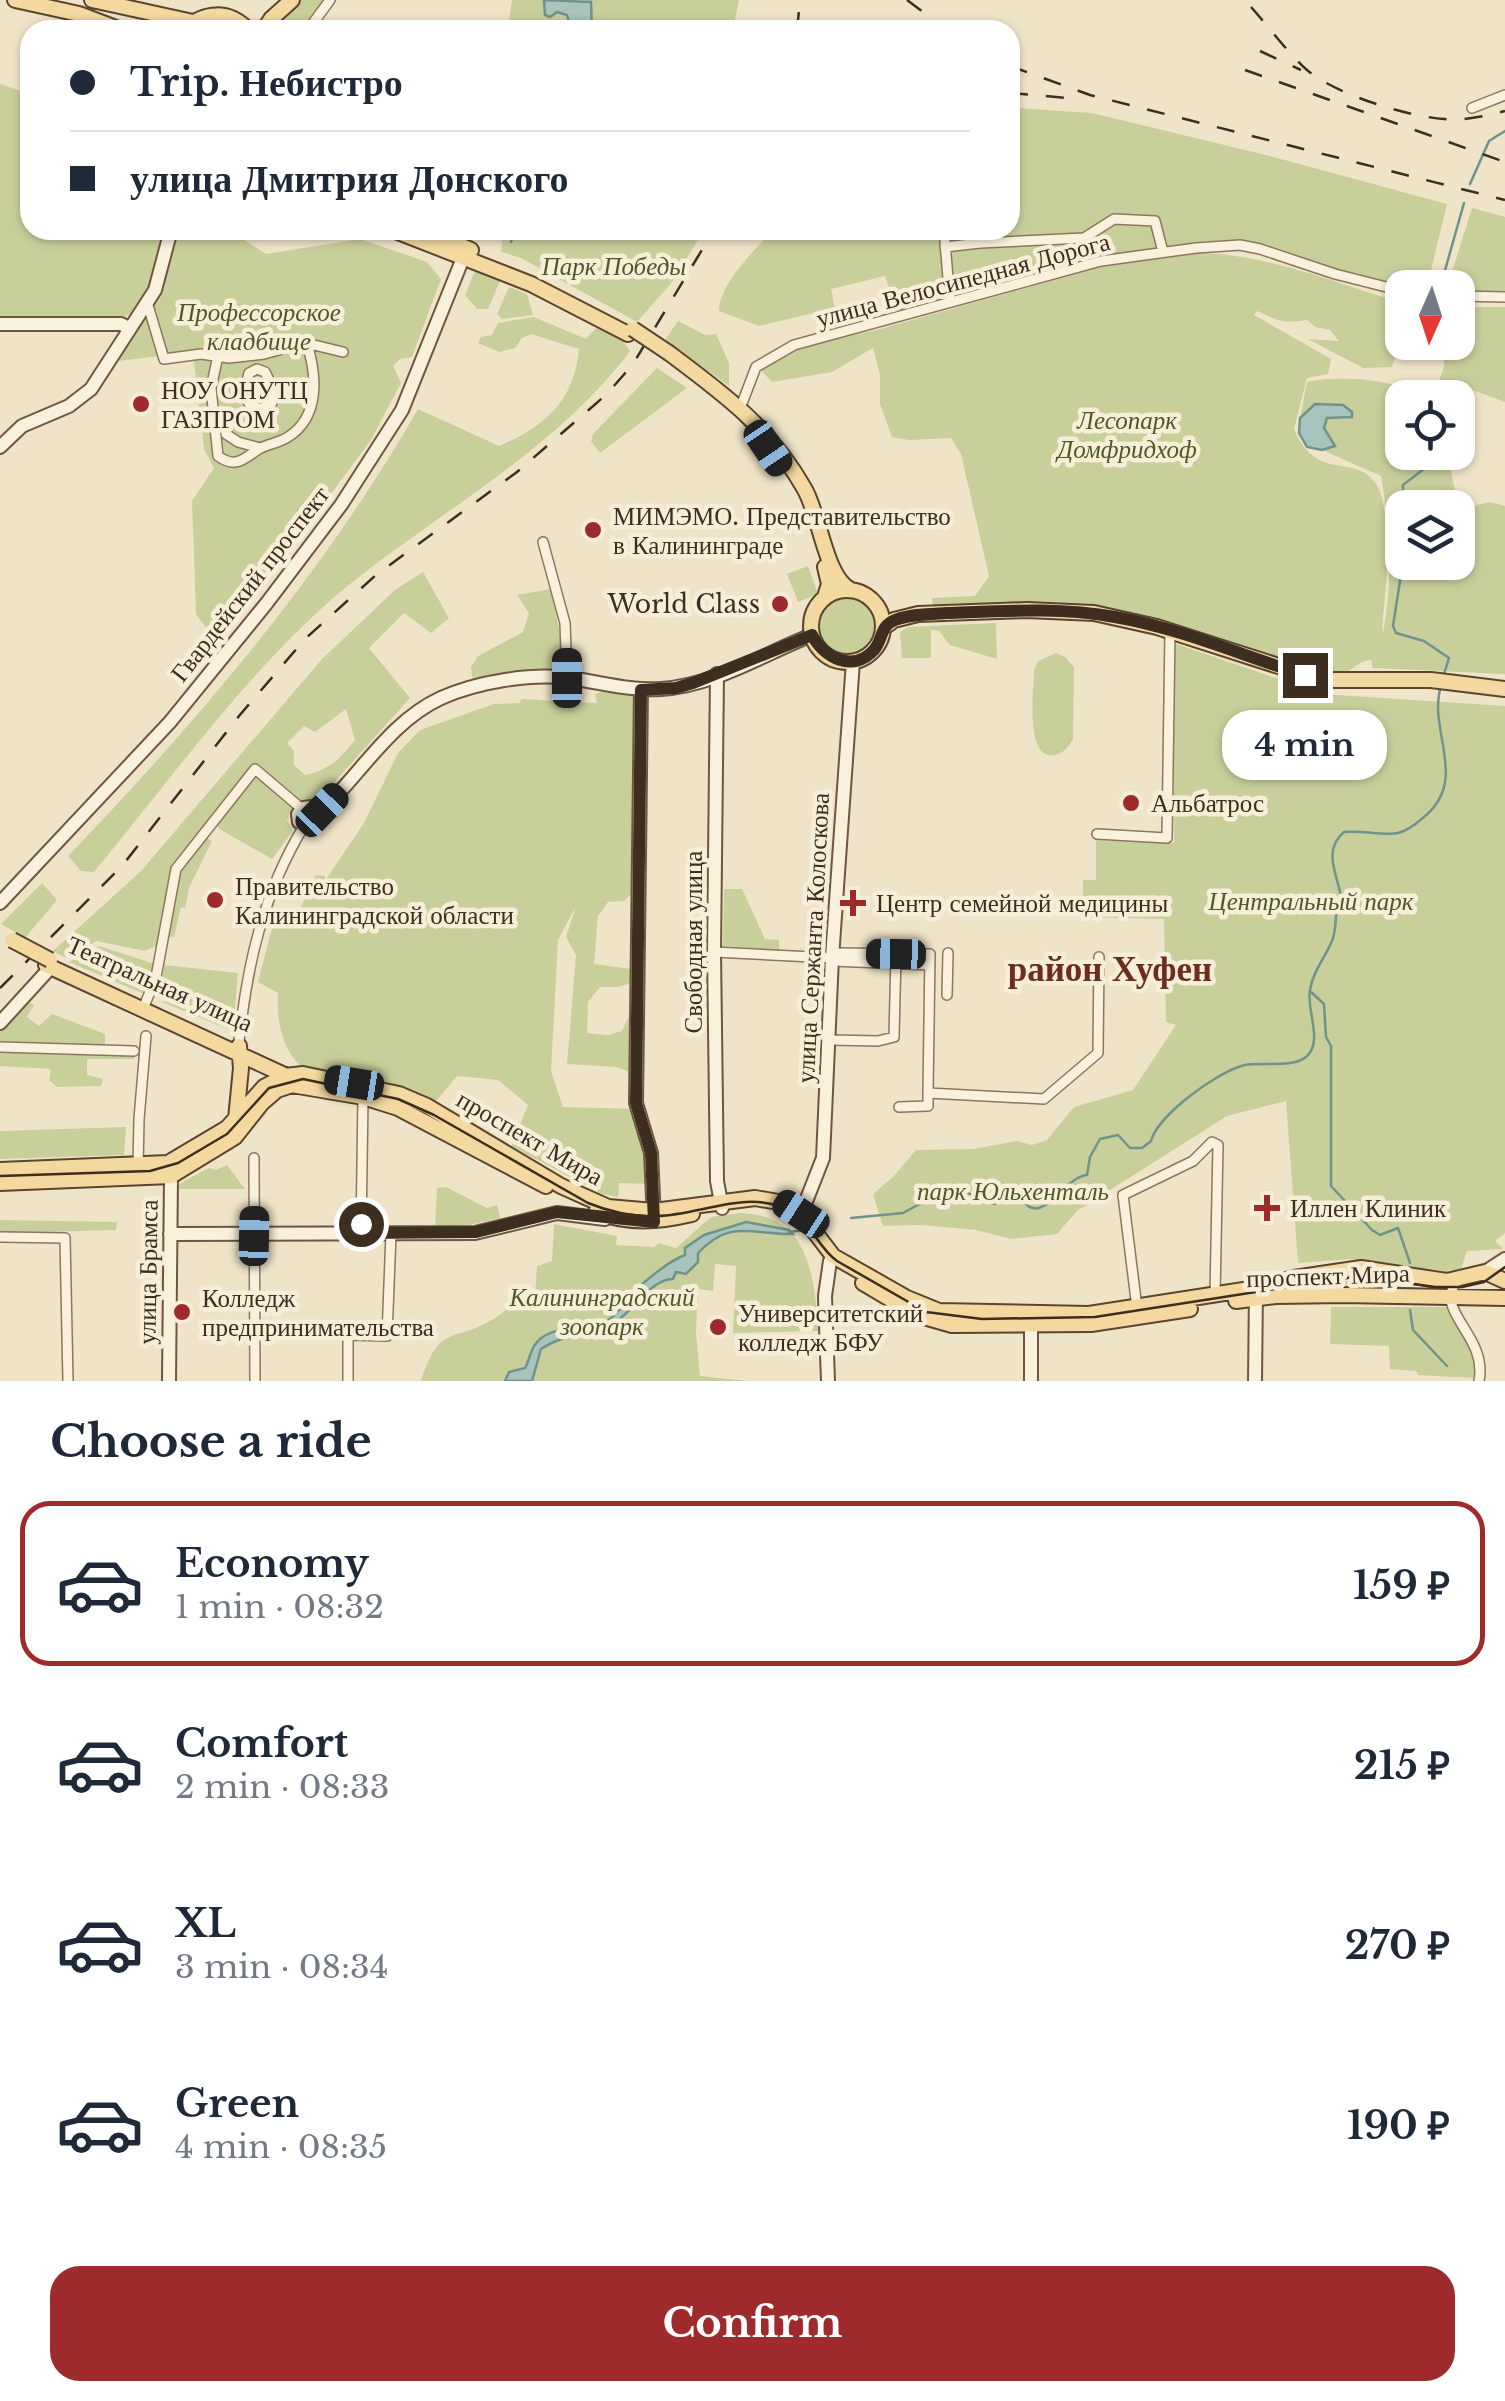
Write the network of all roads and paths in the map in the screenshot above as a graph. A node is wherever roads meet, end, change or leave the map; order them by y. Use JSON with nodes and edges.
{"nodes":[{"id":1,"x":14,"y":0,"type":"edge"},
{"id":2,"x":92,"y":0,"type":"edge"},
{"id":3,"x":235,"y":0,"type":"edge"},
{"id":4,"x":292,"y":0,"type":"edge"},
{"id":5,"x":221,"y":14,"type":"junction"},
{"id":6,"x":95,"y":20,"type":"edge"},
{"id":7,"x":177,"y":20,"type":"edge"},
{"id":8,"x":204,"y":20,"type":"edge"},
{"id":9,"x":236,"y":20,"type":"edge"},
{"id":10,"x":269,"y":20,"type":"edge"},
{"id":11,"x":1505,"y":95,"type":"edge"},
{"id":12,"x":1472,"y":108,"type":"dead end"},
{"id":13,"x":169,"y":240,"type":"edge"},
{"id":14,"x":426,"y":240,"type":"edge"},
{"id":15,"x":443,"y":240,"type":"edge"},
{"id":16,"x":945,"y":240,"type":"edge"},
{"id":17,"x":980,"y":243,"type":"joint"},
{"id":18,"x":945,"y":247,"type":"junction"},
{"id":19,"x":466,"y":252,"type":"junction"},
{"id":20,"x":1163,"y":252,"type":"junction"},
{"id":21,"x":1385,"y":286,"type":"edge"},
{"id":22,"x":1475,"y":296,"type":"edge"},
{"id":23,"x":1505,"y":297,"type":"edge"},
{"id":24,"x":147,"y":302,"type":"junction"},
{"id":25,"x":950,"y":302,"type":"junction"},
{"id":26,"x":0,"y":324,"type":"edge"},
{"id":27,"x":129,"y":328,"type":"junction"},
{"id":28,"x":307,"y":344,"type":"junction"},
{"id":29,"x":343,"y":352,"type":"dead end"},
{"id":30,"x":255,"y":355,"type":"junction"},
{"id":31,"x":218,"y":356,"type":"junction"},
{"id":32,"x":666,"y":356,"type":"junction"},
{"id":33,"x":257,"y":368,"type":"junction"},
{"id":34,"x":741,"y":406,"type":"junction"},
{"id":35,"x":226,"y":434,"type":"dead end"},
{"id":36,"x":0,"y":448,"type":"edge"},
{"id":37,"x":260,"y":448,"type":"junction"},
{"id":38,"x":543,"y":542,"type":"dead end"},
{"id":39,"x":851,"y":590,"type":"junction"},
{"id":40,"x":825,"y":598,"type":"junction"},
{"id":41,"x":878,"y":608,"type":"junction"},
{"id":42,"x":918,"y":614,"type":"junction"},
{"id":43,"x":883,"y":628,"type":"junction"},
{"id":44,"x":1170,"y":631,"type":"junction"},
{"id":45,"x":812,"y":635,"type":"junction"},
{"id":46,"x":853,"y":661,"type":"junction"},
{"id":47,"x":717,"y":674,"type":"junction"},
{"id":48,"x":567,"y":678,"type":"junction"},
{"id":49,"x":1505,"y":689,"type":"edge"},
{"id":50,"x":641,"y":690,"type":"junction"},
{"id":51,"x":302,"y":809,"type":"junction"},
{"id":52,"x":318,"y":814,"type":"junction"},
{"id":53,"x":304,"y":826,"type":"junction"},
{"id":54,"x":1096,"y":834,"type":"dead end"},
{"id":55,"x":0,"y":904,"type":"edge"},
{"id":56,"x":5,"y":940,"type":"edge"},
{"id":57,"x":714,"y":952,"type":"junction"},
{"id":58,"x":948,"y":953,"type":"dead end"},
{"id":59,"x":832,"y":957,"type":"junction"},
{"id":60,"x":1099,"y":957,"type":"dead end"},
{"id":61,"x":896,"y":959,"type":"junction"},
{"id":62,"x":49,"y":964,"type":"junction"},
{"id":63,"x":947,"y":995,"type":"dead end"},
{"id":64,"x":144,"y":1006,"type":"junction"},
{"id":65,"x":0,"y":1023,"type":"edge"},
{"id":66,"x":146,"y":1036,"type":"dead end"},
{"id":67,"x":830,"y":1040,"type":"junction"},
{"id":68,"x":239,"y":1047,"type":"junction"},
{"id":69,"x":0,"y":1048,"type":"edge"},
{"id":70,"x":134,"y":1051,"type":"dead end"},
{"id":71,"x":259,"y":1058,"type":"junction"},
{"id":72,"x":284,"y":1076,"type":"junction"},
{"id":73,"x":301,"y":1080,"type":"junction"},
{"id":74,"x":264,"y":1087,"type":"junction"},
{"id":75,"x":928,"y":1094,"type":"junction"},
{"id":76,"x":363,"y":1097,"type":"junction"},
{"id":77,"x":262,"y":1103,"type":"junction"},
{"id":78,"x":899,"y":1107,"type":"dead end"},
{"id":79,"x":236,"y":1120,"type":"junction"},
{"id":80,"x":254,"y":1158,"type":"dead end"},
{"id":81,"x":139,"y":1168,"type":"junction"},
{"id":82,"x":0,"y":1170,"type":"edge"},
{"id":83,"x":170,"y":1170,"type":"junction"},
{"id":84,"x":0,"y":1183,"type":"edge"},
{"id":85,"x":721,"y":1204,"type":"junction"},
{"id":86,"x":654,"y":1216,"type":"junction"},
{"id":87,"x":802,"y":1218,"type":"junction"},
{"id":88,"x":618,"y":1220,"type":"junction"},
{"id":89,"x":361,"y":1233,"type":"junction"},
{"id":90,"x":170,"y":1234,"type":"junction"},
{"id":91,"x":391,"y":1234,"type":"junction"},
{"id":92,"x":254,"y":1236,"type":"junction"},
{"id":93,"x":0,"y":1237,"type":"edge"},
{"id":94,"x":826,"y":1255,"type":"junction"},
{"id":95,"x":1505,"y":1259,"type":"edge"},
{"id":96,"x":1485,"y":1272,"type":"junction"},
{"id":97,"x":1457,"y":1281,"type":"junction"},
{"id":98,"x":1504,"y":1292,"type":"edge"},
{"id":99,"x":1256,"y":1293,"type":"junction"},
{"id":100,"x":1215,"y":1295,"type":"junction"},
{"id":101,"x":1449,"y":1296,"type":"junction"},
{"id":102,"x":1138,"y":1308,"type":"junction"},
{"id":103,"x":1031,"y":1320,"type":"junction"},
{"id":104,"x":68,"y":1381,"type":"edge"},
{"id":105,"x":169,"y":1381,"type":"edge"},
{"id":106,"x":255,"y":1381,"type":"edge"},
{"id":107,"x":348,"y":1381,"type":"edge"},
{"id":108,"x":828,"y":1381,"type":"edge"},
{"id":109,"x":1031,"y":1381,"type":"edge"},
{"id":110,"x":1255,"y":1381,"type":"edge"},
{"id":111,"x":1479,"y":1381,"type":"edge"}],
"edges":[{"from":1,"to":6,"type":"main road"},
{"from":2,"to":7,"type":"main road"},
{"from":3,"to":5,"type":"main road"},
{"from":4,"to":10,"type":"main road"},
{"from":5,"to":8,"type":"main road"},
{"from":5,"to":9,"type":"main road"},
{"from":11,"to":12,"type":"street"},
{"from":13,"to":24,"type":"street"},
{"from":14,"to":19,"type":"main road"},
{"from":15,"to":19,"type":"main road"},
{"from":16,"to":18,"type":"street"},
{"from":17,"to":18,"type":"street"},
{"from":17,"to":20,"type":"street"},
{"from":18,"to":25,"type":"street"},
{"from":19,"to":32,"type":"main road"},
{"from":19,"to":55,"type":"street","name":"Гвардейский проспект"},
{"from":20,"to":21,"type":"street","name":"улица Велосипедная Дорога"},
{"from":20,"to":25,"type":"street","name":"улица Велосипедная Дорога"},
{"from":22,"to":23,"type":"street"},
{"from":24,"to":27,"type":"street"},
{"from":24,"to":31,"type":"street"},
{"from":25,"to":34,"type":"street","name":"улица Велосипедная Дорога"},
{"from":26,"to":27,"type":"street"},
{"from":27,"to":36,"type":"street"},
{"from":28,"to":29,"type":"street"},
{"from":28,"to":30,"type":"street"},
{"from":28,"to":37,"type":"street"},
{"from":30,"to":31,"type":"street"},
{"from":30,"to":33,"type":"street"},
{"from":31,"to":37,"type":"street"},
{"from":32,"to":34,"type":"main road"},
{"from":32,"to":40,"type":"main road"},
{"from":33,"to":33,"type":"street"},
{"from":34,"to":39,"type":"main road"},
{"from":35,"to":37,"type":"street"},
{"from":38,"to":48,"type":"street"},
{"from":39,"to":40,"type":"main road"},
{"from":39,"to":41,"type":"main road"},
{"from":40,"to":45,"type":"main road"},
{"from":41,"to":42,"type":"main road"},
{"from":41,"to":43,"type":"main road"},
{"from":42,"to":43,"type":"main road"},
{"from":42,"to":44,"type":"main road"},
{"from":43,"to":46,"type":"main road"},
{"from":44,"to":49,"type":"main road"},
{"from":44,"to":54,"type":"street"},
{"from":45,"to":46,"type":"main road"},
{"from":45,"to":47,"type":"street"},
{"from":46,"to":59,"type":"street","name":"улица Сержанта Колоскова"},
{"from":47,"to":50,"type":"street"},
{"from":47,"to":57,"type":"street","name":"Свободная улица"},
{"from":48,"to":50,"type":"street"},
{"from":48,"to":52,"type":"street"},
{"from":50,"to":86,"type":"street"},
{"from":51,"to":52,"type":"street"},
{"from":51,"to":53,"type":"street"},
{"from":51,"to":64,"type":"street"},
{"from":52,"to":53,"type":"street"},
{"from":53,"to":68,"type":"street"},
{"from":56,"to":62,"type":"main road","name":"Театральная улица","bridge":true},
{"from":57,"to":59,"type":"street"},
{"from":57,"to":85,"type":"street","name":"Свободная улица"},
{"from":58,"to":63,"type":"street"},
{"from":59,"to":61,"type":"street"},
{"from":59,"to":67,"type":"street","name":"улица Сержанта Колоскова"},
{"from":60,"to":75,"type":"street"},
{"from":61,"to":67,"type":"street"},
{"from":61,"to":75,"type":"street"},
{"from":62,"to":64,"type":"main road","name":"Театральная улица"},
{"from":62,"to":65,"type":"street"},
{"from":64,"to":68,"type":"main road","name":"Театральная улица"},
{"from":66,"to":81,"type":"street"},
{"from":67,"to":87,"type":"street","name":"улица Сержанта Колоскова"},
{"from":68,"to":71,"type":"main road","name":"Театральная улица"},
{"from":68,"to":79,"type":"main road"},
{"from":69,"to":70,"type":"street"},
{"from":71,"to":72,"type":"main road","name":"Театральная улица"},
{"from":71,"to":73,"type":"main road","name":"Театральная улица"},
{"from":71,"to":74,"type":"main road"},
{"from":72,"to":73,"type":"main road","name":"проспект Мира"},
{"from":72,"to":74,"type":"main road","name":"проспект Мира"},
{"from":73,"to":76,"type":"main road","name":"проспект Мира"},
{"from":73,"to":77,"type":"main road","name":"проспект Мира"},
{"from":73,"to":86,"type":"main road","name":"проспект Мира"},
{"from":74,"to":77,"type":"main road"},
{"from":74,"to":79,"type":"main road","name":"проспект Мира"},
{"from":75,"to":78,"type":"street"},
{"from":76,"to":88,"type":"main road","name":"проспект Мира"},
{"from":76,"to":89,"type":"street"},
{"from":77,"to":83,"type":"main road","name":"проспект Мира"},
{"from":79,"to":83,"type":"main road","name":"проспект Мира"},
{"from":80,"to":92,"type":"street"},
{"from":81,"to":82,"type":"main road","name":"проспект Мира"},
{"from":81,"to":83,"type":"main road","name":"проспект Мира"},
{"from":81,"to":84,"type":"main road","name":"проспект Мира"},
{"from":83,"to":90,"type":"street","name":"улица Брамса"},
{"from":85,"to":86,"type":"main road","name":"проспект Мира"},
{"from":85,"to":87,"type":"main road","name":"проспект Мира"},
{"from":86,"to":88,"type":"main road","name":"проспект Мира"},
{"from":87,"to":94,"type":"main road","name":"проспект Мира"},
{"from":88,"to":91,"type":"street"},
{"from":89,"to":91,"type":"street"},
{"from":89,"to":92,"type":"street"},
{"from":90,"to":92,"type":"street"},
{"from":90,"to":105,"type":"street","name":"улица Брамса"},
{"from":91,"to":107,"type":"street"},
{"from":92,"to":106,"type":"street"},
{"from":93,"to":104,"type":"street"},
{"from":94,"to":103,"type":"main road","name":"проспект Мира"},
{"from":94,"to":108,"type":"street"},
{"from":95,"to":96,"type":"street"},
{"from":96,"to":97,"type":"main road","name":"проспект Мира"},
{"from":96,"to":98,"type":"main road"},
{"from":97,"to":99,"type":"main road","name":"проспект Мира"},
{"from":97,"to":101,"type":"street"},
{"from":98,"to":101,"type":"main road","name":"проспект Мира"},
{"from":99,"to":100,"type":"main road","name":"проспект Мира"},
{"from":99,"to":101,"type":"main road","name":"проспект Мира"},
{"from":99,"to":103,"type":"main road","name":"проспект Мира"},
{"from":99,"to":110,"type":"street"},
{"from":100,"to":102,"type":"main road","name":"проспект Мира"},
{"from":100,"to":102,"type":"street"},
{"from":101,"to":111,"type":"street"},
{"from":102,"to":103,"type":"main road","name":"проспект Мира"},
{"from":103,"to":109,"type":"street"}]}
